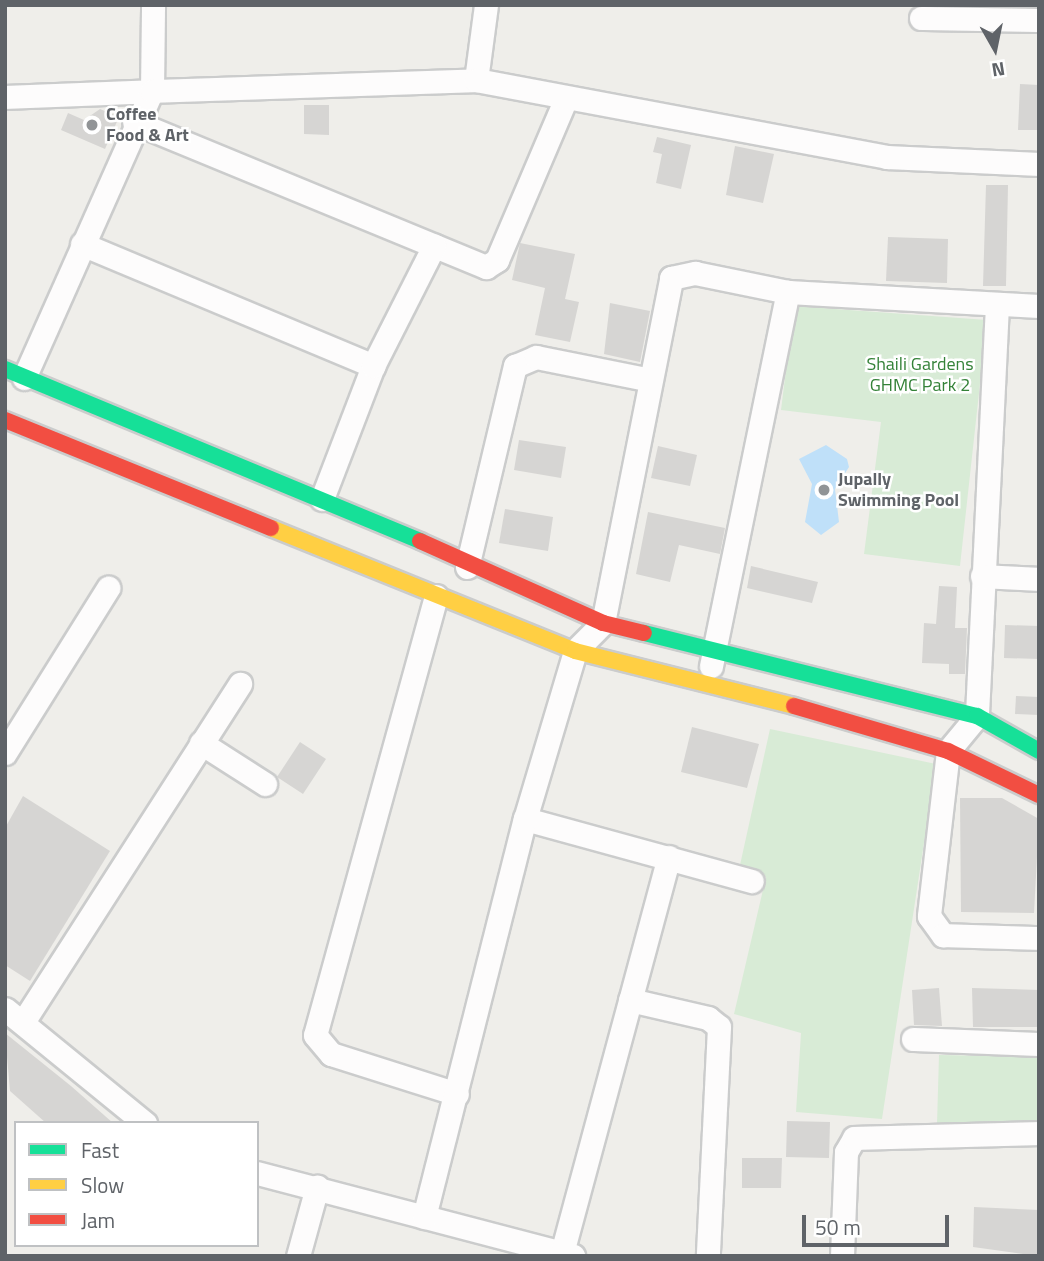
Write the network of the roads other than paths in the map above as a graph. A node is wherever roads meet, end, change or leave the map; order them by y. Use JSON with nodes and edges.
{"nodes":[{"id":1,"x":153,"y":5,"type":"edge"},
{"id":2,"x":486,"y":5,"type":"edge"},
{"id":3,"x":921,"y":18,"type":"dead end"},
{"id":4,"x":1039,"y":20,"type":"edge"},
{"id":5,"x":476,"y":80,"type":"junction"},
{"id":6,"x":152,"y":91,"type":"junction"},
{"id":7,"x":5,"y":97,"type":"edge"},
{"id":8,"x":566,"y":98,"type":"junction"},
{"id":9,"x":134,"y":122,"type":"junction"},
{"id":10,"x":1039,"y":164,"type":"edge"},
{"id":11,"x":82,"y":244,"type":"junction"},
{"id":12,"x":434,"y":246,"type":"junction"},
{"id":13,"x":788,"y":292,"type":"junction"},
{"id":14,"x":997,"y":305,"type":"junction"},
{"id":15,"x":1039,"y":306,"type":"edge"},
{"id":16,"x":373,"y":366,"type":"junction"},
{"id":17,"x":15,"y":373,"type":"edge"},
{"id":18,"x":646,"y":379,"type":"junction"},
{"id":19,"x":6,"y":423,"type":"edge"},
{"id":20,"x":322,"y":499,"type":"junction"},
{"id":21,"x":467,"y":567,"type":"junction"},
{"id":22,"x":982,"y":576,"type":"junction"},
{"id":23,"x":1039,"y":579,"type":"edge"},
{"id":24,"x":108,"y":587,"type":"dead end"},
{"id":25,"x":436,"y":596,"type":"junction"},
{"id":26,"x":603,"y":623,"type":"junction"},
{"id":27,"x":575,"y":651,"type":"junction"},
{"id":28,"x":714,"y":653,"type":"junction"},
{"id":29,"x":240,"y":684,"type":"dead end"},
{"id":30,"x":705,"y":689,"type":"junction"},
{"id":31,"x":977,"y":716,"type":"junction"},
{"id":32,"x":201,"y":743,"type":"junction"},
{"id":33,"x":948,"y":751,"type":"junction"},
{"id":34,"x":1039,"y":751,"type":"edge"},
{"id":35,"x":5,"y":753,"type":"edge"},
{"id":36,"x":265,"y":784,"type":"dead end"},
{"id":37,"x":1039,"y":795,"type":"edge"},
{"id":38,"x":526,"y":819,"type":"junction"},
{"id":39,"x":669,"y":857,"type":"junction"},
{"id":40,"x":752,"y":881,"type":"dead end"},
{"id":41,"x":1039,"y":938,"type":"edge"},
{"id":42,"x":630,"y":1000,"type":"junction"},
{"id":43,"x":14,"y":1016,"type":"edge"},
{"id":44,"x":913,"y":1039,"type":"dead end"},
{"id":45,"x":1039,"y":1044,"type":"edge"},
{"id":46,"x":457,"y":1094,"type":"junction"},
{"id":47,"x":143,"y":1121,"type":"edge"},
{"id":48,"x":1039,"y":1133,"type":"edge"},
{"id":49,"x":259,"y":1173,"type":"edge"},
{"id":50,"x":317,"y":1187,"type":"junction"},
{"id":51,"x":424,"y":1217,"type":"junction"},
{"id":52,"x":568,"y":1255,"type":"edge"},
{"id":53,"x":298,"y":1256,"type":"edge"},
{"id":54,"x":708,"y":1256,"type":"edge"},
{"id":55,"x":842,"y":1256,"type":"edge"}],
"edges":[{"from":1,"to":6,"type":"street"},
{"from":2,"to":5,"type":"street"},
{"from":3,"to":4,"type":"street"},
{"from":5,"to":6,"type":"street"},
{"from":5,"to":8,"type":"street"},
{"from":6,"to":7,"type":"street"},
{"from":6,"to":9,"type":"street"},
{"from":8,"to":10,"type":"street"},
{"from":8,"to":12,"type":"street"},
{"from":9,"to":11,"type":"street"},
{"from":9,"to":12,"type":"street"},
{"from":11,"to":16,"type":"street"},
{"from":11,"to":17,"type":"street"},
{"from":12,"to":16,"type":"street"},
{"from":13,"to":14,"type":"street"},
{"from":13,"to":18,"type":"street"},
{"from":13,"to":28,"type":"street"},
{"from":14,"to":15,"type":"street"},
{"from":14,"to":22,"type":"street"},
{"from":16,"to":20,"type":"street"},
{"from":17,"to":19,"type":"street"},
{"from":17,"to":20,"type":"street"},
{"from":18,"to":21,"type":"street"},
{"from":18,"to":26,"type":"street"},
{"from":19,"to":25,"type":"street"},
{"from":20,"to":21,"type":"street"},
{"from":21,"to":26,"type":"street"},
{"from":22,"to":23,"type":"street"},
{"from":22,"to":31,"type":"street"},
{"from":24,"to":35,"type":"street"},
{"from":25,"to":27,"type":"street"},
{"from":25,"to":46,"type":"street"},
{"from":26,"to":27,"type":"street"},
{"from":26,"to":28,"type":"street"},
{"from":27,"to":30,"type":"street"},
{"from":27,"to":38,"type":"street"},
{"from":28,"to":30,"type":"street"},
{"from":28,"to":31,"type":"street"},
{"from":29,"to":32,"type":"street"},
{"from":30,"to":33,"type":"street"},
{"from":31,"to":33,"type":"street"},
{"from":31,"to":34,"type":"street"},
{"from":32,"to":36,"type":"street"},
{"from":32,"to":43,"type":"street"},
{"from":33,"to":37,"type":"street"},
{"from":33,"to":41,"type":"street"},
{"from":38,"to":39,"type":"street"},
{"from":38,"to":46,"type":"street"},
{"from":39,"to":40,"type":"street"},
{"from":39,"to":42,"type":"street"},
{"from":42,"to":52,"type":"street"},
{"from":42,"to":54,"type":"street"},
{"from":43,"to":47,"type":"street"},
{"from":44,"to":45,"type":"street"},
{"from":46,"to":51,"type":"street"},
{"from":48,"to":55,"type":"street"},
{"from":49,"to":50,"type":"street"},
{"from":50,"to":51,"type":"street"},
{"from":50,"to":53,"type":"street"},
{"from":51,"to":52,"type":"street"}]}
